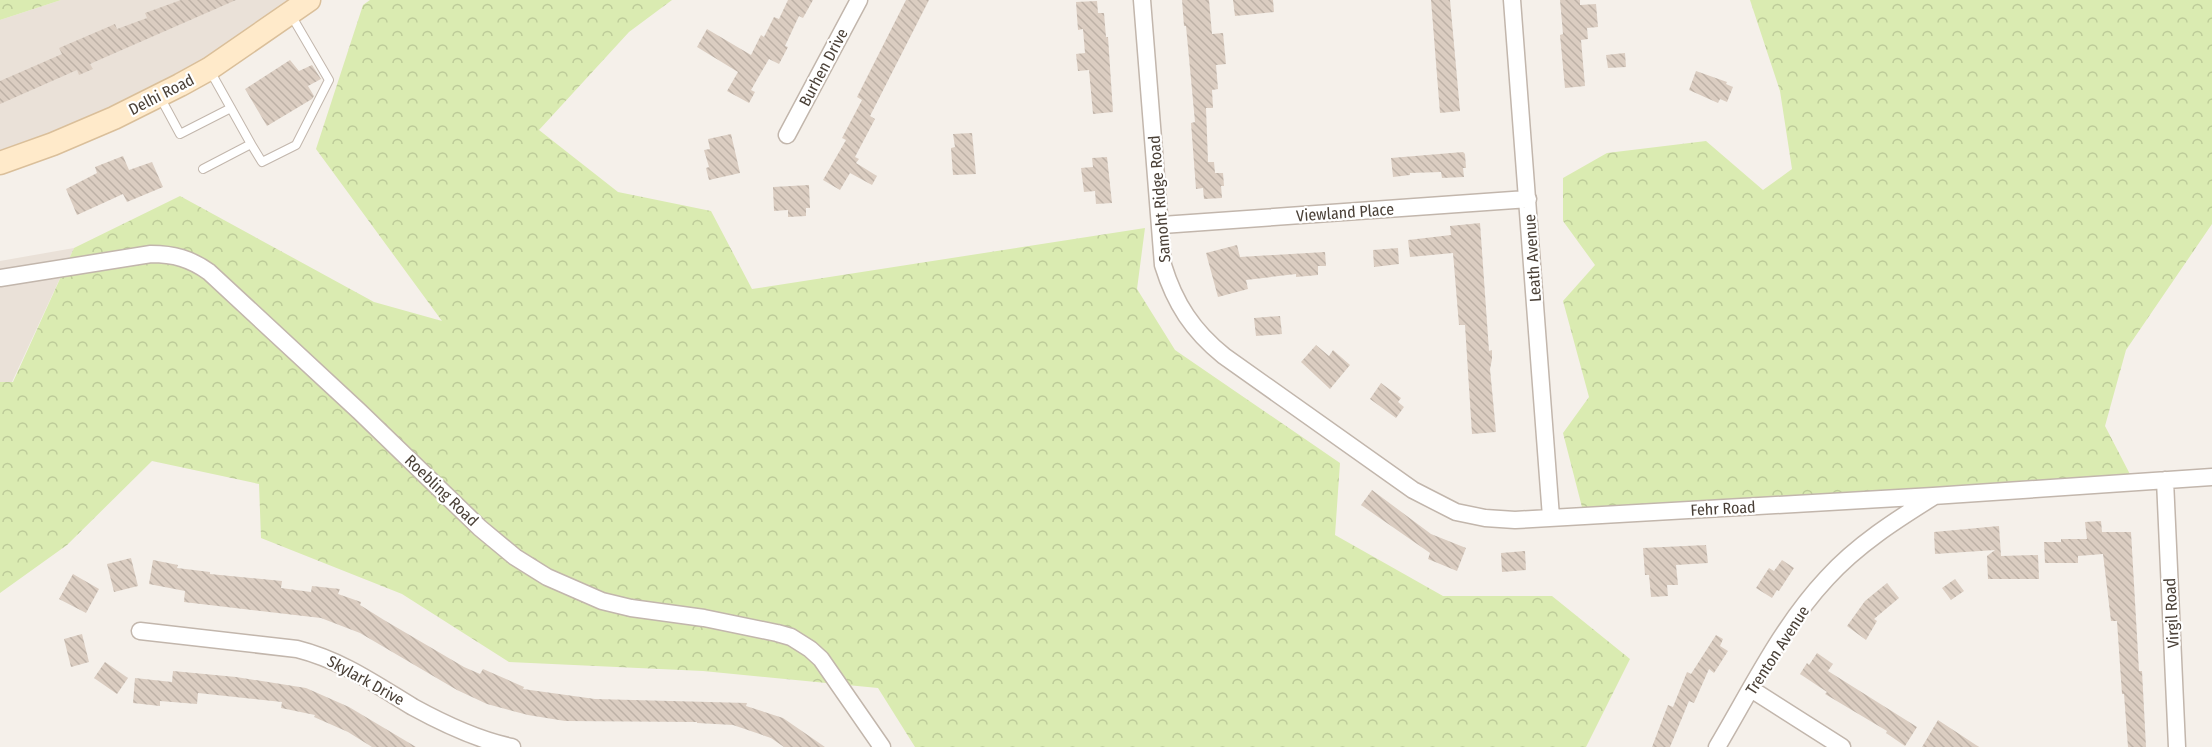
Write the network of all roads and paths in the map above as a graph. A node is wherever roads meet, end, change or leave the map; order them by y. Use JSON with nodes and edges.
{"nodes":[{"id":1,"x":309,"y":0,"type":"edge"},
{"id":2,"x":858,"y":0,"type":"edge"},
{"id":3,"x":1142,"y":0,"type":"edge"},
{"id":4,"x":1512,"y":0,"type":"edge"},
{"id":5,"x":289,"y":12,"type":"junction"},
{"id":6,"x":209,"y":69,"type":"junction"},
{"id":7,"x":159,"y":95,"type":"junction"},
{"id":8,"x":231,"y":108,"type":"junction"},
{"id":9,"x":788,"y":135,"type":"dead end"},
{"id":10,"x":251,"y":144,"type":"junction"},
{"id":11,"x":0,"y":163,"type":"edge"},
{"id":12,"x":203,"y":169,"type":"dead end"},
{"id":13,"x":1528,"y":199,"type":"junction"},
{"id":14,"x":1162,"y":225,"type":"junction"},
{"id":15,"x":0,"y":278,"type":"edge"},
{"id":16,"x":1272,"y":389,"type":"joint"},
{"id":17,"x":2212,"y":477,"type":"edge"},
{"id":18,"x":2165,"y":480,"type":"junction"},
{"id":19,"x":1934,"y":496,"type":"junction"},
{"id":20,"x":1551,"y":517,"type":"junction"},
{"id":21,"x":140,"y":631,"type":"dead end"},
{"id":22,"x":1751,"y":689,"type":"junction"},
{"id":23,"x":512,"y":747,"type":"edge"},
{"id":24,"x":882,"y":747,"type":"edge"},
{"id":25,"x":1717,"y":747,"type":"edge"},
{"id":26,"x":1842,"y":747,"type":"edge"},
{"id":27,"x":2177,"y":747,"type":"edge"}],
"edges":[{"from":1,"to":5,"type":"street","name":"Delhi Road"},
{"from":2,"to":9,"type":"street","name":"Burhen Drive"},
{"from":3,"to":14,"type":"street","name":"Samoht Ridge Road"},
{"from":4,"to":13,"type":"street","name":"Leath Avenue"},
{"from":5,"to":6,"type":"street","name":"Delhi Road"},
{"from":5,"to":10,"type":"lane"},
{"from":6,"to":7,"type":"street","name":"Delhi Road"},
{"from":6,"to":8,"type":"lane"},
{"from":7,"to":8,"type":"lane"},
{"from":7,"to":11,"type":"street","name":"Delhi Road"},
{"from":8,"to":10,"type":"lane"},
{"from":10,"to":12,"type":"lane"},
{"from":13,"to":14,"type":"street","name":"Viewland Place"},
{"from":13,"to":20,"type":"street","name":"Leath Avenue"},
{"from":14,"to":16,"type":"street","name":"Samoht Ridge Road"},
{"from":15,"to":24,"type":"street","name":"Roebling Road"},
{"from":16,"to":20,"type":"street","name":"Fehr Road"},
{"from":17,"to":18,"type":"street","name":"Fehr Road"},
{"from":18,"to":19,"type":"street","name":"Fehr Road"},
{"from":18,"to":27,"type":"street","name":"Virgil Road"},
{"from":19,"to":20,"type":"street","name":"Fehr Road"},
{"from":19,"to":22,"type":"street","name":"Trenton Avenue"},
{"from":21,"to":23,"type":"street","name":"Skylark Drive"},
{"from":22,"to":25,"type":"street","name":"Trenton Avenue"},
{"from":22,"to":26,"type":"street"}]}
